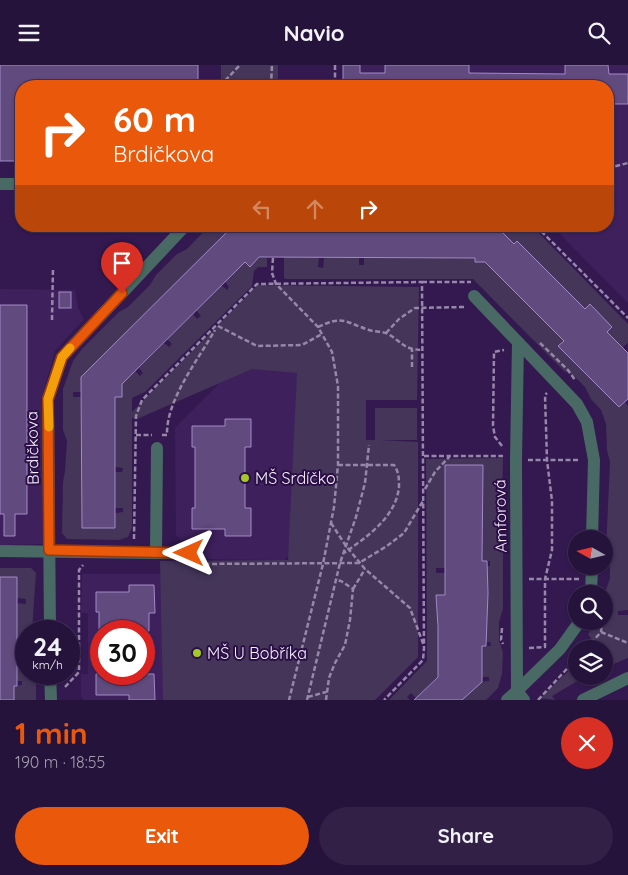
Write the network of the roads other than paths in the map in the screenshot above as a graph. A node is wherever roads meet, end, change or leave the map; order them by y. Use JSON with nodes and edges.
{"nodes":[{"id":1,"x":0,"y":184,"type":"edge"},
{"id":2,"x":15,"y":184,"type":"edge"},
{"id":3,"x":188,"y":232,"type":"edge"},
{"id":4,"x":474,"y":296,"type":"dead end"},
{"id":5,"x":518,"y":342,"type":"junction"},
{"id":6,"x":158,"y":448,"type":"dead end"},
{"id":7,"x":592,"y":530,"type":"edge"},
{"id":8,"x":49,"y":550,"type":"junction"},
{"id":9,"x":0,"y":551,"type":"edge"},
{"id":10,"x":156,"y":553,"type":"junction"},
{"id":11,"x":189,"y":558,"type":"road end"},
{"id":12,"x":50,"y":620,"type":"edge"},
{"id":13,"x":574,"y":630,"type":"edge"},
{"id":14,"x":628,"y":678,"type":"edge"},
{"id":15,"x":521,"y":695,"type":"edge"},
{"id":16,"x":507,"y":700,"type":"edge"},
{"id":17,"x":582,"y":700,"type":"edge"}],
"edges":[{"from":1,"to":2,"type":"street"},
{"from":3,"to":8,"type":"street","name":"Brdičkova"},
{"from":4,"to":5,"type":"street"},
{"from":5,"to":7,"type":"street"},
{"from":5,"to":15,"type":"street","name":"Amforová"},
{"from":6,"to":10,"type":"street"},
{"from":8,"to":9,"type":"street"},
{"from":8,"to":10,"type":"street"},
{"from":8,"to":12,"type":"street","name":"Brdičkova"},
{"from":10,"to":11,"type":"street"},
{"from":13,"to":15,"type":"street"},
{"from":14,"to":17,"type":"street"},
{"from":15,"to":16,"type":"street"}]}
